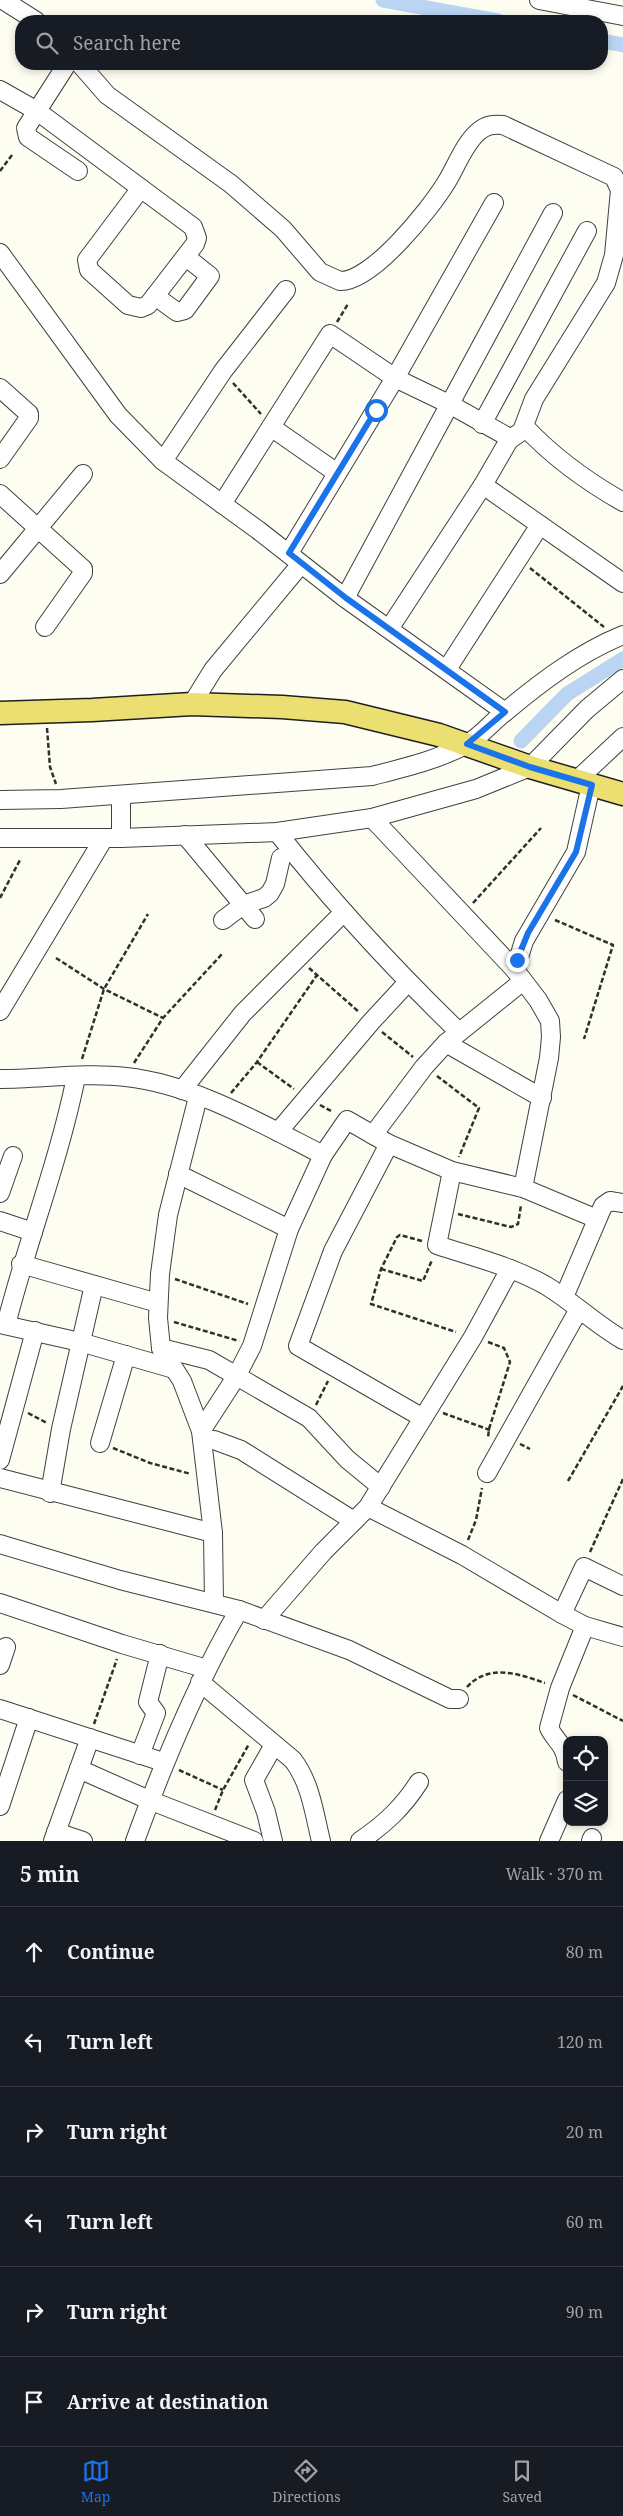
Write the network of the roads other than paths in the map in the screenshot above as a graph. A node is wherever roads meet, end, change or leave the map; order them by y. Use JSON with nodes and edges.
{"nodes":[{"id":1,"x":2,"y":0,"type":"edge"},
{"id":2,"x":539,"y":0,"type":"edge"},
{"id":3,"x":26,"y":15,"type":"edge"},
{"id":4,"x":623,"y":16,"type":"edge"},
{"id":5,"x":63,"y":70,"type":"edge"},
{"id":6,"x":85,"y":70,"type":"edge"},
{"id":7,"x":0,"y":90,"type":"edge"},
{"id":8,"x":37,"y":111,"type":"junction"},
{"id":9,"x":78,"y":171,"type":"dead end"},
{"id":10,"x":141,"y":188,"type":"junction"},
{"id":11,"x":494,"y":203,"type":"dead end"},
{"id":12,"x":553,"y":214,"type":"dead end"},
{"id":13,"x":587,"y":231,"type":"dead end"},
{"id":14,"x":0,"y":253,"type":"edge"},
{"id":15,"x":186,"y":257,"type":"junction"},
{"id":16,"x":286,"y":290,"type":"dead end"},
{"id":17,"x":155,"y":296,"type":"junction"},
{"id":18,"x":395,"y":378,"type":"junction"},
{"id":19,"x":0,"y":388,"type":"edge"},
{"id":20,"x":451,"y":405,"type":"junction"},
{"id":21,"x":482,"y":424,"type":"junction"},
{"id":22,"x":524,"y":426,"type":"junction"},
{"id":23,"x":272,"y":427,"type":"junction"},
{"id":24,"x":509,"y":440,"type":"junction"},
{"id":25,"x":0,"y":459,"type":"edge"},
{"id":26,"x":163,"y":461,"type":"junction"},
{"id":27,"x":337,"y":473,"type":"junction"},
{"id":28,"x":83,"y":474,"type":"dead end"},
{"id":29,"x":483,"y":485,"type":"junction"},
{"id":30,"x":0,"y":494,"type":"edge"},
{"id":31,"x":623,"y":502,"type":"edge"},
{"id":32,"x":222,"y":504,"type":"junction"},
{"id":33,"x":540,"y":525,"type":"junction"},
{"id":34,"x":39,"y":527,"type":"junction"},
{"id":35,"x":295,"y":558,"type":"junction"},
{"id":36,"x":0,"y":574,"type":"edge"},
{"id":37,"x":623,"y":583,"type":"edge"},
{"id":38,"x":346,"y":598,"type":"junction"},
{"id":39,"x":46,"y":627,"type":"dead end"},
{"id":40,"x":389,"y":629,"type":"junction"},
{"id":41,"x":620,"y":636,"type":"edge"},
{"id":42,"x":447,"y":669,"type":"junction"},
{"id":43,"x":623,"y":679,"type":"edge"},
{"id":44,"x":192,"y":704,"type":"junction"},
{"id":45,"x":505,"y":712,"type":"junction"},
{"id":46,"x":0,"y":713,"type":"edge"},
{"id":47,"x":623,"y":737,"type":"edge"},
{"id":48,"x":467,"y":744,"type":"junction"},
{"id":49,"x":530,"y":767,"type":"junction"},
{"id":50,"x":584,"y":783,"type":"junction"},
{"id":51,"x":623,"y":794,"type":"edge"},
{"id":52,"x":121,"y":795,"type":"junction"},
{"id":53,"x":0,"y":800,"type":"edge"},
{"id":54,"x":372,"y":818,"type":"junction"},
{"id":55,"x":276,"y":832,"type":"junction"},
{"id":56,"x":185,"y":835,"type":"junction"},
{"id":57,"x":0,"y":838,"type":"edge"},
{"id":58,"x":113,"y":838,"type":"junction"},
{"id":59,"x":282,"y":858,"type":"dead end"},
{"id":60,"x":243,"y":905,"type":"junction"},
{"id":61,"x":344,"y":912,"type":"junction"},
{"id":62,"x":255,"y":919,"type":"dead end"},
{"id":63,"x":223,"y":920,"type":"dead end"},
{"id":64,"x":519,"y":975,"type":"junction"},
{"id":65,"x":408,"y":982,"type":"junction"},
{"id":66,"x":0,"y":1011,"type":"edge"},
{"id":67,"x":452,"y":1038,"type":"junction"},
{"id":68,"x":76,"y":1077,"type":"junction"},
{"id":69,"x":0,"y":1080,"type":"edge"},
{"id":70,"x":190,"y":1093,"type":"junction"},
{"id":71,"x":542,"y":1098,"type":"junction"},
{"id":72,"x":278,"y":1132,"type":"junction"},
{"id":73,"x":374,"y":1135,"type":"junction"},
{"id":74,"x":389,"y":1144,"type":"junction"},
{"id":75,"x":323,"y":1155,"type":"junction"},
{"id":76,"x":13,"y":1156,"type":"dead end"},
{"id":77,"x":452,"y":1171,"type":"junction"},
{"id":78,"x":178,"y":1174,"type":"junction"},
{"id":79,"x":523,"y":1188,"type":"junction"},
{"id":80,"x":0,"y":1193,"type":"edge"},
{"id":81,"x":623,"y":1203,"type":"edge"},
{"id":82,"x":597,"y":1220,"type":"junction"},
{"id":83,"x":0,"y":1221,"type":"edge"},
{"id":84,"x":289,"y":1229,"type":"junction"},
{"id":85,"x":33,"y":1232,"type":"junction"},
{"id":86,"x":22,"y":1264,"type":"junction"},
{"id":87,"x":510,"y":1269,"type":"junction"},
{"id":88,"x":94,"y":1285,"type":"junction"},
{"id":89,"x":564,"y":1297,"type":"junction"},
{"id":90,"x":158,"y":1310,"type":"junction"},
{"id":91,"x":578,"y":1311,"type":"junction"},
{"id":92,"x":3,"y":1324,"type":"edge"},
{"id":93,"x":34,"y":1331,"type":"junction"},
{"id":94,"x":622,"y":1335,"type":"edge"},
{"id":95,"x":80,"y":1342,"type":"junction"},
{"id":96,"x":161,"y":1348,"type":"junction"},
{"id":97,"x":126,"y":1355,"type":"junction"},
{"id":98,"x":174,"y":1368,"type":"junction"},
{"id":99,"x":236,"y":1376,"type":"junction"},
{"id":100,"x":426,"y":1413,"type":"junction"},
{"id":101,"x":202,"y":1435,"type":"junction"},
{"id":102,"x":100,"y":1443,"type":"road end"},
{"id":103,"x":0,"y":1460,"type":"edge"},
{"id":104,"x":487,"y":1474,"type":"road end"},
{"id":105,"x":0,"y":1478,"type":"edge"},
{"id":106,"x":382,"y":1487,"type":"junction"},
{"id":107,"x":50,"y":1493,"type":"junction"},
{"id":108,"x":368,"y":1507,"type":"junction"},
{"id":109,"x":354,"y":1521,"type":"junction"},
{"id":110,"x":213,"y":1533,"type":"junction"},
{"id":111,"x":0,"y":1544,"type":"edge"},
{"id":112,"x":623,"y":1586,"type":"edge"},
{"id":113,"x":0,"y":1602,"type":"edge"},
{"id":114,"x":214,"y":1603,"type":"junction"},
{"id":115,"x":239,"y":1610,"type":"junction"},
{"id":116,"x":562,"y":1614,"type":"junction"},
{"id":117,"x":264,"y":1620,"type":"junction"},
{"id":118,"x":585,"y":1626,"type":"junction"},
{"id":119,"x":623,"y":1637,"type":"edge"},
{"id":120,"x":6,"y":1647,"type":"dead end"},
{"id":121,"x":160,"y":1654,"type":"junction"},
{"id":122,"x":0,"y":1665,"type":"edge"},
{"id":123,"x":204,"y":1676,"type":"junction"},
{"id":124,"x":459,"y":1699,"type":"road end"},
{"id":125,"x":0,"y":1709,"type":"edge"},
{"id":126,"x":29,"y":1718,"type":"junction"},
{"id":127,"x":90,"y":1738,"type":"junction"},
{"id":128,"x":274,"y":1744,"type":"junction"},
{"id":129,"x":563,"y":1749,"type":"edge"},
{"id":130,"x":140,"y":1755,"type":"junction"},
{"id":131,"x":163,"y":1762,"type":"junction"},
{"id":132,"x":79,"y":1769,"type":"junction"},
{"id":133,"x":419,"y":1782,"type":"dead end"},
{"id":134,"x":150,"y":1800,"type":"junction"},
{"id":135,"x":0,"y":1806,"type":"edge"},
{"id":136,"x":563,"y":1809,"type":"edge"},
{"id":137,"x":54,"y":1837,"type":"edge"},
{"id":138,"x":82,"y":1841,"type":"edge"},
{"id":139,"x":135,"y":1841,"type":"edge"},
{"id":140,"x":254,"y":1841,"type":"edge"},
{"id":141,"x":273,"y":1841,"type":"edge"},
{"id":142,"x":321,"y":1841,"type":"edge"},
{"id":143,"x":360,"y":1841,"type":"edge"},
{"id":144,"x":549,"y":1841,"type":"edge"}],
"edges":[{"from":1,"to":3,"type":"street"},
{"from":2,"to":4,"type":"street"},
{"from":5,"to":8,"type":"street"},
{"from":6,"to":22,"type":"street"},
{"from":7,"to":8,"type":"street"},
{"from":8,"to":9,"type":"street"},
{"from":8,"to":10,"type":"street"},
{"from":10,"to":15,"type":"street"},
{"from":10,"to":17,"type":"street"},
{"from":11,"to":18,"type":"street"},
{"from":12,"to":20,"type":"street"},
{"from":13,"to":21,"type":"street"},
{"from":14,"to":26,"type":"street"},
{"from":15,"to":17,"type":"street"},
{"from":15,"to":17,"type":"street"},
{"from":16,"to":26,"type":"street"},
{"from":18,"to":20,"type":"street"},
{"from":18,"to":23,"type":"street"},
{"from":18,"to":27,"type":"street"},
{"from":19,"to":25,"type":"street"},
{"from":20,"to":21,"type":"street"},
{"from":20,"to":38,"type":"street"},
{"from":21,"to":24,"type":"street"},
{"from":22,"to":24,"type":"street"},
{"from":22,"to":31,"type":"street"},
{"from":23,"to":27,"type":"street"},
{"from":23,"to":32,"type":"street"},
{"from":24,"to":29,"type":"street"},
{"from":26,"to":32,"type":"street"},
{"from":27,"to":35,"type":"street"},
{"from":28,"to":34,"type":"street"},
{"from":29,"to":33,"type":"street"},
{"from":29,"to":40,"type":"street"},
{"from":30,"to":34,"type":"street"},
{"from":32,"to":35,"type":"street"},
{"from":33,"to":37,"type":"street"},
{"from":33,"to":42,"type":"street"},
{"from":34,"to":36,"type":"street"},
{"from":34,"to":39,"type":"street"},
{"from":35,"to":38,"type":"street"},
{"from":35,"to":44,"type":"street"},
{"from":38,"to":40,"type":"street"},
{"from":40,"to":42,"type":"street"},
{"from":41,"to":45,"type":"street"},
{"from":42,"to":45,"type":"street"},
{"from":43,"to":49,"type":"street"},
{"from":44,"to":46,"type":"main road"},
{"from":44,"to":48,"type":"main road"},
{"from":45,"to":48,"type":"street"},
{"from":47,"to":50,"type":"street"},
{"from":48,"to":49,"type":"main road"},
{"from":48,"to":52,"type":"street"},
{"from":49,"to":50,"type":"main road"},
{"from":49,"to":54,"type":"street"},
{"from":50,"to":51,"type":"main road"},
{"from":50,"to":64,"type":"street"},
{"from":52,"to":53,"type":"street"},
{"from":52,"to":58,"type":"street"},
{"from":54,"to":55,"type":"street"},
{"from":54,"to":64,"type":"street"},
{"from":55,"to":56,"type":"street"},
{"from":55,"to":61,"type":"street"},
{"from":56,"to":58,"type":"street"},
{"from":56,"to":60,"type":"street"},
{"from":57,"to":58,"type":"street"},
{"from":58,"to":66,"type":"street"},
{"from":59,"to":60,"type":"street"},
{"from":60,"to":62,"type":"street"},
{"from":60,"to":63,"type":"street"},
{"from":61,"to":65,"type":"street"},
{"from":61,"to":70,"type":"street"},
{"from":64,"to":67,"type":"street"},
{"from":64,"to":71,"type":"street"},
{"from":65,"to":67,"type":"street"},
{"from":65,"to":72,"type":"street"},
{"from":67,"to":71,"type":"street"},
{"from":67,"to":73,"type":"street"},
{"from":68,"to":69,"type":"street"},
{"from":68,"to":70,"type":"street"},
{"from":68,"to":85,"type":"street"},
{"from":70,"to":72,"type":"street"},
{"from":70,"to":78,"type":"street"},
{"from":71,"to":79,"type":"street"},
{"from":72,"to":75,"type":"street"},
{"from":73,"to":74,"type":"street"},
{"from":73,"to":75,"type":"street"},
{"from":74,"to":77,"type":"street"},
{"from":74,"to":100,"type":"street"},
{"from":75,"to":84,"type":"street"},
{"from":76,"to":80,"type":"street"},
{"from":77,"to":79,"type":"street"},
{"from":77,"to":87,"type":"street"},
{"from":78,"to":84,"type":"street"},
{"from":78,"to":90,"type":"street"},
{"from":79,"to":82,"type":"street"},
{"from":81,"to":82,"type":"street"},
{"from":82,"to":89,"type":"street"},
{"from":83,"to":85,"type":"street"},
{"from":84,"to":99,"type":"street"},
{"from":85,"to":86,"type":"street"},
{"from":86,"to":88,"type":"street"},
{"from":86,"to":92,"type":"street"},
{"from":87,"to":89,"type":"street"},
{"from":87,"to":100,"type":"street"},
{"from":88,"to":90,"type":"street"},
{"from":88,"to":95,"type":"street"},
{"from":89,"to":91,"type":"street"},
{"from":90,"to":96,"type":"street"},
{"from":91,"to":94,"type":"street"},
{"from":91,"to":104,"type":"street"},
{"from":92,"to":93,"type":"street"},
{"from":93,"to":95,"type":"street"},
{"from":93,"to":103,"type":"street"},
{"from":95,"to":97,"type":"street"},
{"from":95,"to":107,"type":"street"},
{"from":96,"to":98,"type":"street"},
{"from":96,"to":99,"type":"street"},
{"from":97,"to":98,"type":"street"},
{"from":97,"to":102,"type":"street"},
{"from":98,"to":101,"type":"street"},
{"from":99,"to":101,"type":"street"},
{"from":99,"to":106,"type":"street"},
{"from":100,"to":106,"type":"street"},
{"from":101,"to":109,"type":"street"},
{"from":101,"to":110,"type":"street"},
{"from":105,"to":107,"type":"street"},
{"from":106,"to":108,"type":"street"},
{"from":107,"to":110,"type":"street"},
{"from":108,"to":109,"type":"street"},
{"from":108,"to":116,"type":"street"},
{"from":109,"to":117,"type":"street"},
{"from":110,"to":114,"type":"street"},
{"from":111,"to":114,"type":"street"},
{"from":112,"to":116,"type":"street"},
{"from":113,"to":121,"type":"street"},
{"from":114,"to":115,"type":"street"},
{"from":115,"to":117,"type":"street"},
{"from":115,"to":123,"type":"street"},
{"from":116,"to":118,"type":"street"},
{"from":117,"to":124,"type":"street"},
{"from":118,"to":119,"type":"street"},
{"from":118,"to":129,"type":"street"},
{"from":120,"to":122,"type":"street"},
{"from":121,"to":123,"type":"street"},
{"from":121,"to":130,"type":"street"},
{"from":123,"to":128,"type":"street"},
{"from":123,"to":131,"type":"street"},
{"from":125,"to":126,"type":"street"},
{"from":126,"to":127,"type":"street"},
{"from":126,"to":135,"type":"street"},
{"from":127,"to":130,"type":"street"},
{"from":127,"to":132,"type":"street"},
{"from":128,"to":141,"type":"street"},
{"from":128,"to":142,"type":"street"},
{"from":130,"to":131,"type":"street"},
{"from":131,"to":134,"type":"street"},
{"from":132,"to":134,"type":"street"},
{"from":132,"to":137,"type":"street"},
{"from":133,"to":143,"type":"street"},
{"from":134,"to":139,"type":"street"},
{"from":134,"to":140,"type":"street"},
{"from":136,"to":144,"type":"street"},
{"from":137,"to":138,"type":"street"}]}
